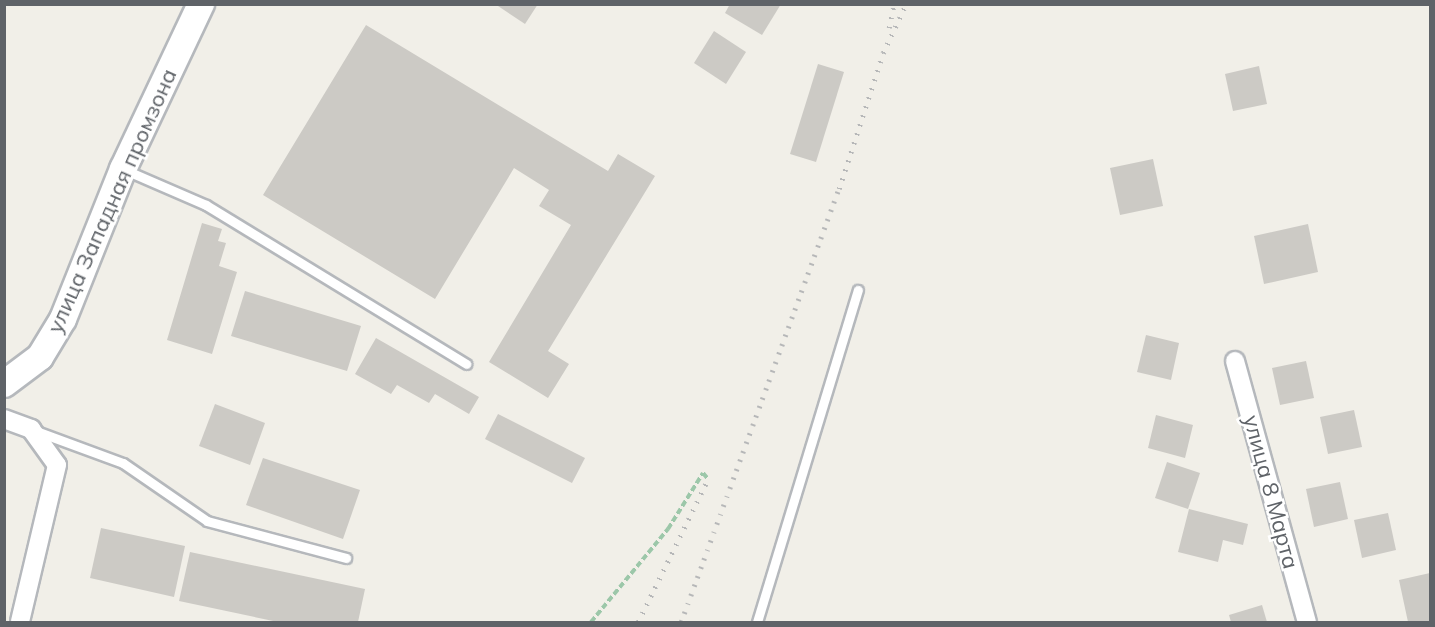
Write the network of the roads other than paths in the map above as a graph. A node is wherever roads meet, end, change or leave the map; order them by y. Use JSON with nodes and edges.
{"nodes":[{"id":1,"x":201,"y":4,"type":"edge"},
{"id":2,"x":123,"y":169,"type":"junction"},
{"id":3,"x":858,"y":291,"type":"dead end"},
{"id":4,"x":1235,"y":361,"type":"dead end"},
{"id":5,"x":466,"y":364,"type":"dead end"},
{"id":6,"x":4,"y":384,"type":"edge"},
{"id":7,"x":4,"y":419,"type":"edge"},
{"id":8,"x":31,"y":429,"type":"junction"},
{"id":9,"x":346,"y":558,"type":"dead end"},
{"id":10,"x":20,"y":622,"type":"edge"},
{"id":11,"x":757,"y":622,"type":"edge"},
{"id":12,"x":1307,"y":622,"type":"edge"}],
"edges":[{"from":1,"to":2,"type":"street","name":"улица Западная промзона"},
{"from":2,"to":5,"type":"lane"},
{"from":2,"to":6,"type":"street","name":"улица Западная промзона"},
{"from":3,"to":11,"type":"lane"},
{"from":4,"to":12,"type":"street","name":"улица 8 Марта"},
{"from":7,"to":8,"type":"street"},
{"from":8,"to":9,"type":"lane"},
{"from":8,"to":10,"type":"street"}]}
